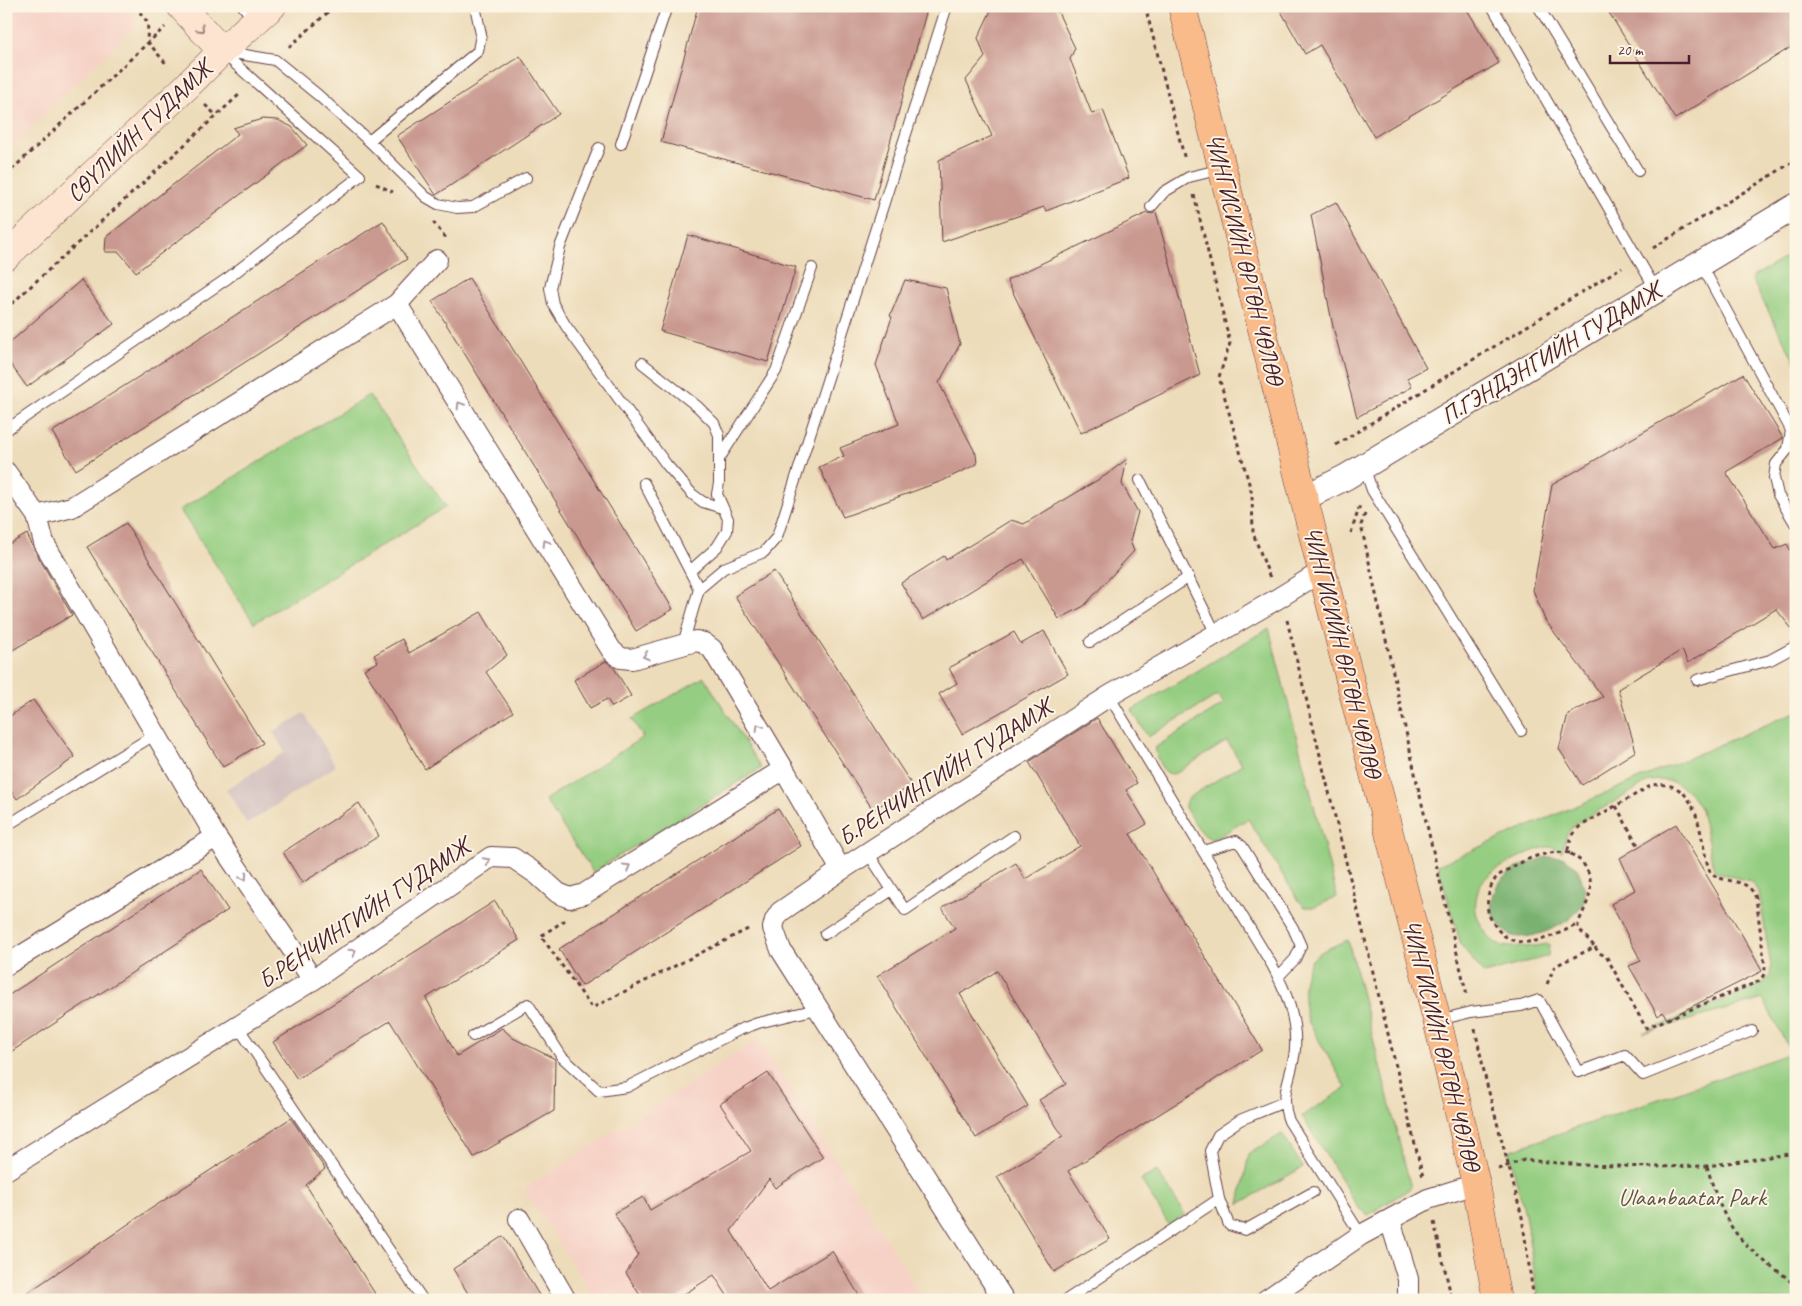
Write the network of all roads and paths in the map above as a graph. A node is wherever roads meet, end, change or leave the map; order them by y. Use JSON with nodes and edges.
{"nodes":[{"id":1,"x":335,"y":6,"type":"edge"},
{"id":2,"x":474,"y":6,"type":"edge"},
{"id":3,"x":667,"y":6,"type":"edge"},
{"id":4,"x":947,"y":6,"type":"edge"},
{"id":5,"x":1145,"y":6,"type":"edge"},
{"id":6,"x":1182,"y":6,"type":"edge"},
{"id":7,"x":1492,"y":6,"type":"edge"},
{"id":8,"x":1538,"y":6,"type":"edge"},
{"id":9,"x":182,"y":8,"type":"edge"},
{"id":10,"x":257,"y":11,"type":"edge"},
{"id":11,"x":222,"y":51,"type":"junction"},
{"id":12,"x":274,"y":60,"type":"junction"},
{"id":13,"x":256,"y":80,"type":"junction"},
{"id":14,"x":369,"y":141,"type":"junction"},
{"id":15,"x":621,"y":144,"type":"dead end"},
{"id":16,"x":599,"y":148,"type":"dead end"},
{"id":17,"x":1796,"y":160,"type":"edge"},
{"id":18,"x":1223,"y":169,"type":"junction"},
{"id":19,"x":1638,"y":171,"type":"dead end"},
{"id":20,"x":6,"y":175,"type":"edge"},
{"id":21,"x":1189,"y":177,"type":"junction"},
{"id":22,"x":526,"y":178,"type":"dead end"},
{"id":23,"x":1796,"y":206,"type":"edge"},
{"id":24,"x":1150,"y":207,"type":"dead end"},
{"id":25,"x":6,"y":256,"type":"edge"},
{"id":26,"x":1637,"y":258,"type":"junction"},
{"id":27,"x":437,"y":260,"type":"dead end"},
{"id":28,"x":1700,"y":264,"type":"junction"},
{"id":29,"x":812,"y":268,"type":"dead end"},
{"id":30,"x":1656,"y":290,"type":"junction"},
{"id":31,"x":397,"y":304,"type":"junction"},
{"id":32,"x":6,"y":309,"type":"edge"},
{"id":33,"x":642,"y":363,"type":"dead end"},
{"id":34,"x":6,"y":430,"type":"edge"},
{"id":35,"x":1336,"y":445,"type":"dead end"},
{"id":36,"x":719,"y":460,"type":"junction"},
{"id":37,"x":1363,"y":466,"type":"junction"},
{"id":38,"x":6,"y":472,"type":"edge"},
{"id":39,"x":1140,"y":480,"type":"dead end"},
{"id":40,"x":644,"y":483,"type":"dead end"},
{"id":41,"x":1372,"y":490,"type":"junction"},
{"id":42,"x":1304,"y":498,"type":"junction"},
{"id":43,"x":722,"y":508,"type":"junction"},
{"id":44,"x":37,"y":516,"type":"junction"},
{"id":45,"x":1796,"y":525,"type":"edge"},
{"id":46,"x":690,"y":571,"type":"junction"},
{"id":47,"x":1322,"y":571,"type":"junction"},
{"id":48,"x":1189,"y":578,"type":"junction"},
{"id":49,"x":699,"y":589,"type":"junction"},
{"id":50,"x":1277,"y":599,"type":"junction"},
{"id":51,"x":1216,"y":634,"type":"junction"},
{"id":52,"x":1090,"y":642,"type":"dead end"},
{"id":53,"x":683,"y":644,"type":"junction"},
{"id":54,"x":1796,"y":646,"type":"edge"},
{"id":55,"x":1697,"y":680,"type":"dead end"},
{"id":56,"x":1109,"y":696,"type":"junction"},
{"id":57,"x":1521,"y":731,"type":"dead end"},
{"id":58,"x":156,"y":734,"type":"junction"},
{"id":59,"x":784,"y":769,"type":"junction"},
{"id":60,"x":1616,"y":806,"type":"junction"},
{"id":61,"x":6,"y":826,"type":"edge"},
{"id":62,"x":216,"y":836,"type":"junction"},
{"id":63,"x":1014,"y":836,"type":"dead end"},
{"id":64,"x":1638,"y":847,"type":"dead end"},
{"id":65,"x":1203,"y":851,"type":"junction"},
{"id":66,"x":868,"y":853,"type":"junction"},
{"id":67,"x":1570,"y":853,"type":"junction"},
{"id":68,"x":841,"y":870,"type":"junction"},
{"id":69,"x":892,"y":890,"type":"junction"},
{"id":70,"x":780,"y":912,"type":"junction"},
{"id":71,"x":566,"y":920,"type":"dead end"},
{"id":72,"x":1578,"y":924,"type":"junction"},
{"id":73,"x":825,"y":934,"type":"dead end"},
{"id":74,"x":1595,"y":947,"type":"junction"},
{"id":75,"x":6,"y":965,"type":"edge"},
{"id":76,"x":1278,"y":977,"type":"junction"},
{"id":77,"x":313,"y":980,"type":"junction"},
{"id":78,"x":1540,"y":1000,"type":"junction"},
{"id":79,"x":817,"y":1009,"type":"junction"},
{"id":80,"x":1471,"y":1012,"type":"junction"},
{"id":81,"x":1437,"y":1020,"type":"junction"},
{"id":82,"x":238,"y":1027,"type":"junction"},
{"id":83,"x":1752,"y":1031,"type":"dead end"},
{"id":84,"x":473,"y":1036,"type":"dead end"},
{"id":85,"x":1284,"y":1102,"type":"junction"},
{"id":86,"x":1796,"y":1152,"type":"edge"},
{"id":87,"x":1707,"y":1166,"type":"junction"},
{"id":88,"x":1509,"y":1167,"type":"junction"},
{"id":89,"x":6,"y":1170,"type":"edge"},
{"id":90,"x":1487,"y":1176,"type":"junction"},
{"id":91,"x":1313,"y":1192,"type":"dead end"},
{"id":92,"x":1219,"y":1199,"type":"junction"},
{"id":93,"x":1428,"y":1199,"type":"junction"},
{"id":94,"x":519,"y":1219,"type":"dead end"},
{"id":95,"x":1390,"y":1220,"type":"junction"},
{"id":96,"x":6,"y":1222,"type":"edge"},
{"id":97,"x":6,"y":1231,"type":"edge"},
{"id":98,"x":1361,"y":1235,"type":"junction"},
{"id":99,"x":1796,"y":1287,"type":"edge"},
{"id":100,"x":422,"y":1300,"type":"edge"},
{"id":101,"x":566,"y":1300,"type":"edge"},
{"id":102,"x":1004,"y":1300,"type":"edge"},
{"id":103,"x":1066,"y":1300,"type":"edge"},
{"id":104,"x":1266,"y":1300,"type":"edge"},
{"id":105,"x":1408,"y":1300,"type":"edge"},
{"id":106,"x":1452,"y":1300,"type":"edge"},
{"id":107,"x":1497,"y":1300,"type":"edge"},
{"id":108,"x":1534,"y":1300,"type":"edge"}],
"edges":[{"from":1,"to":12,"type":"path"},
{"from":2,"to":14,"type":"lane"},
{"from":3,"to":15,"type":"lane"},
{"from":4,"to":49,"type":"lane"},
{"from":5,"to":21,"type":"path"},
{"from":6,"to":18,"type":"highway","name":"ЧИНГИСИЙН ӨРГӨН ЧӨЛӨӨ"},
{"from":7,"to":26,"type":"lane"},
{"from":8,"to":19,"type":"lane"},
{"from":9,"to":11,"type":"main road","one_way":true},
{"from":9,"to":20,"type":"path"},
{"from":10,"to":11,"type":"main road","name":"СӨҮЛИЙН ГУДАМЖ"},
{"from":11,"to":12,"type":"lane"},
{"from":11,"to":13,"type":"lane"},
{"from":11,"to":25,"type":"main road","name":"СӨҮЛИЙН ГУДАМЖ"},
{"from":12,"to":14,"type":"lane"},
{"from":13,"to":32,"type":"path"},
{"from":13,"to":34,"type":"lane"},
{"from":14,"to":22,"type":"lane"},
{"from":16,"to":43,"type":"lane"},
{"from":17,"to":26,"type":"path"},
{"from":18,"to":21,"type":"lane"},
{"from":18,"to":42,"type":"highway","name":"ЧИНГИСИЙН ӨРГӨН ЧӨЛӨӨ"},
{"from":21,"to":24,"type":"lane"},
{"from":21,"to":50,"type":"path"},
{"from":23,"to":28,"type":"street","name":"П.ГЭНДЭНГИЙН ГУДАМЖ"},
{"from":26,"to":30,"type":"lane"},
{"from":26,"to":35,"type":"path"},
{"from":27,"to":31,"type":"street"},
{"from":28,"to":30,"type":"street","name":"П.ГЭНДЭНГИЙН ГУДАМЖ"},
{"from":28,"to":45,"type":"lane"},
{"from":29,"to":36,"type":"lane"},
{"from":30,"to":37,"type":"street","name":"П.ГЭНДЭНГИЙН ГУДАМЖ"},
{"from":31,"to":44,"type":"street"},
{"from":53,"to":31,"type":"street","one_way":true},
{"from":33,"to":36,"type":"lane"},
{"from":36,"to":43,"type":"lane"},
{"from":37,"to":41,"type":"lane"},
{"from":37,"to":42,"type":"street","name":"П.ГЭНДЭНГИЙН ГУДАМЖ"},
{"from":38,"to":44,"type":"street"},
{"from":39,"to":48,"type":"lane"},
{"from":40,"to":46,"type":"lane"},
{"from":41,"to":57,"type":"lane"},
{"from":41,"to":80,"type":"path"},
{"from":42,"to":47,"type":"highway","name":"ЧИНГИСИЙН ӨРГӨН ЧӨЛӨӨ"},
{"from":43,"to":46,"type":"lane"},
{"from":44,"to":58,"type":"street"},
{"from":46,"to":49,"type":"lane"},
{"from":47,"to":50,"type":"street","name":"Б.РЕНЧИНГИЙН ГУДАМЖ"},
{"from":47,"to":81,"type":"highway","name":"ЧИНГИСИЙН ӨРГӨН ЧӨЛӨӨ"},
{"from":48,"to":51,"type":"lane"},
{"from":48,"to":52,"type":"lane"},
{"from":49,"to":53,"type":"lane"},
{"from":50,"to":51,"type":"street","name":"Б.РЕНЧИНГИЙН ГУДАМЖ"},
{"from":50,"to":93,"type":"path"},
{"from":51,"to":56,"type":"street","name":"Б.РЕНЧИНГИЙН ГУДАМЖ"},
{"from":59,"to":53,"type":"street","one_way":true},
{"from":54,"to":55,"type":"lane"},
{"from":56,"to":65,"type":"lane"},
{"from":56,"to":66,"type":"street","name":"Б.РЕНЧИНГИЙН ГУДАМЖ"},
{"from":58,"to":61,"type":"lane"},
{"from":58,"to":62,"type":"street"},
{"from":59,"to":68,"type":"street","name":"Б.РЕНЧИНГИЙН ГУДАМЖ"},
{"from":77,"to":59,"type":"street","name":"Б.РЕНЧИНГИЙН ГУДАМЖ","one_way":true},
{"from":60,"to":64,"type":"path"},
{"from":60,"to":67,"type":"path"},
{"from":60,"to":74,"type":"path"},
{"from":62,"to":75,"type":"street"},
{"from":62,"to":77,"type":"street","one_way":true},
{"from":63,"to":69,"type":"lane"},
{"from":65,"to":76,"type":"lane"},
{"from":65,"to":76,"type":"lane"},
{"from":66,"to":68,"type":"street","name":"Б.РЕНЧИНГИЙН ГУДАМЖ"},
{"from":66,"to":69,"type":"lane"},
{"from":67,"to":72,"type":"path"},
{"from":67,"to":72,"type":"path"},
{"from":68,"to":70,"type":"street"},
{"from":69,"to":73,"type":"lane"},
{"from":70,"to":71,"type":"path"},
{"from":70,"to":79,"type":"street"},
{"from":72,"to":74,"type":"path"},
{"from":74,"to":78,"type":"path"},
{"from":76,"to":85,"type":"lane"},
{"from":77,"to":82,"type":"street","name":"Б.РЕНЧИНГИЙН ГУДАМЖ"},
{"from":78,"to":80,"type":"lane"},
{"from":78,"to":83,"type":"lane"},
{"from":79,"to":84,"type":"lane"},
{"from":79,"to":102,"type":"street"},
{"from":80,"to":81,"type":"lane"},
{"from":80,"to":88,"type":"path"},
{"from":81,"to":90,"type":"highway","name":"ЧИНГИСИЙН ӨРГӨН ЧӨЛӨӨ"},
{"from":82,"to":89,"type":"street","name":"Б.РЕНЧИНГИЙН ГУДАМЖ"},
{"from":82,"to":100,"type":"lane"},
{"from":85,"to":92,"type":"lane"},
{"from":85,"to":98,"type":"lane"},
{"from":86,"to":87,"type":"path"},
{"from":87,"to":88,"type":"path"},
{"from":87,"to":99,"type":"path"},
{"from":88,"to":90,"type":"path"},
{"from":88,"to":108,"type":"path"},
{"from":90,"to":93,"type":"street"},
{"from":90,"to":107,"type":"highway","name":"ЧИНГИСИЙН ӨРГӨН ЧӨЛӨӨ"},
{"from":91,"to":92,"type":"lane"},
{"from":92,"to":103,"type":"lane"},
{"from":93,"to":95,"type":"street"},
{"from":93,"to":106,"type":"path"},
{"from":94,"to":101,"type":"street"},
{"from":95,"to":98,"type":"street"},
{"from":95,"to":105,"type":"street"},
{"from":96,"to":97,"type":"path"},
{"from":98,"to":104,"type":"street"}]}
